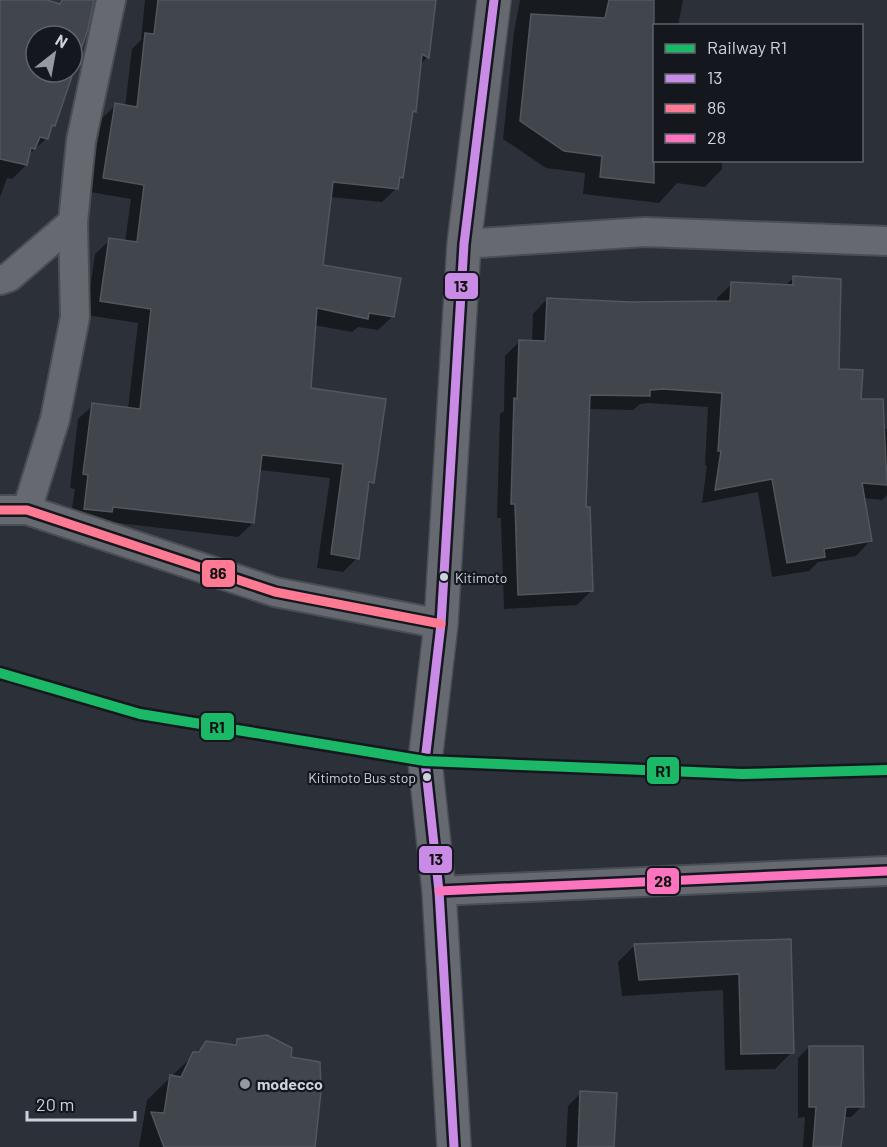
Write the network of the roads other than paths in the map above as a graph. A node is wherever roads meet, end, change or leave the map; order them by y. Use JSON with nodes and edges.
{"nodes":[{"id":1,"x":111,"y":0,"type":"edge"},
{"id":2,"x":494,"y":0,"type":"edge"},
{"id":3,"x":73,"y":222,"type":"junction"},
{"id":4,"x":887,"y":242,"type":"edge"},
{"id":5,"x":464,"y":244,"type":"junction"},
{"id":6,"x":0,"y":280,"type":"edge"},
{"id":7,"x":14,"y":510,"type":"edge"},
{"id":8,"x":441,"y":624,"type":"junction"},
{"id":9,"x":887,"y":871,"type":"edge"},
{"id":10,"x":439,"y":891,"type":"junction"},
{"id":11,"x":454,"y":1147,"type":"edge"}],
"edges":[{"from":1,"to":3,"type":"street"},
{"from":2,"to":5,"type":"street"},
{"from":3,"to":6,"type":"street"},
{"from":3,"to":7,"type":"street"},
{"from":4,"to":5,"type":"street"},
{"from":5,"to":8,"type":"street"},
{"from":7,"to":8,"type":"street"},
{"from":8,"to":10,"type":"street"},
{"from":9,"to":10,"type":"street"},
{"from":10,"to":11,"type":"street"}]}
